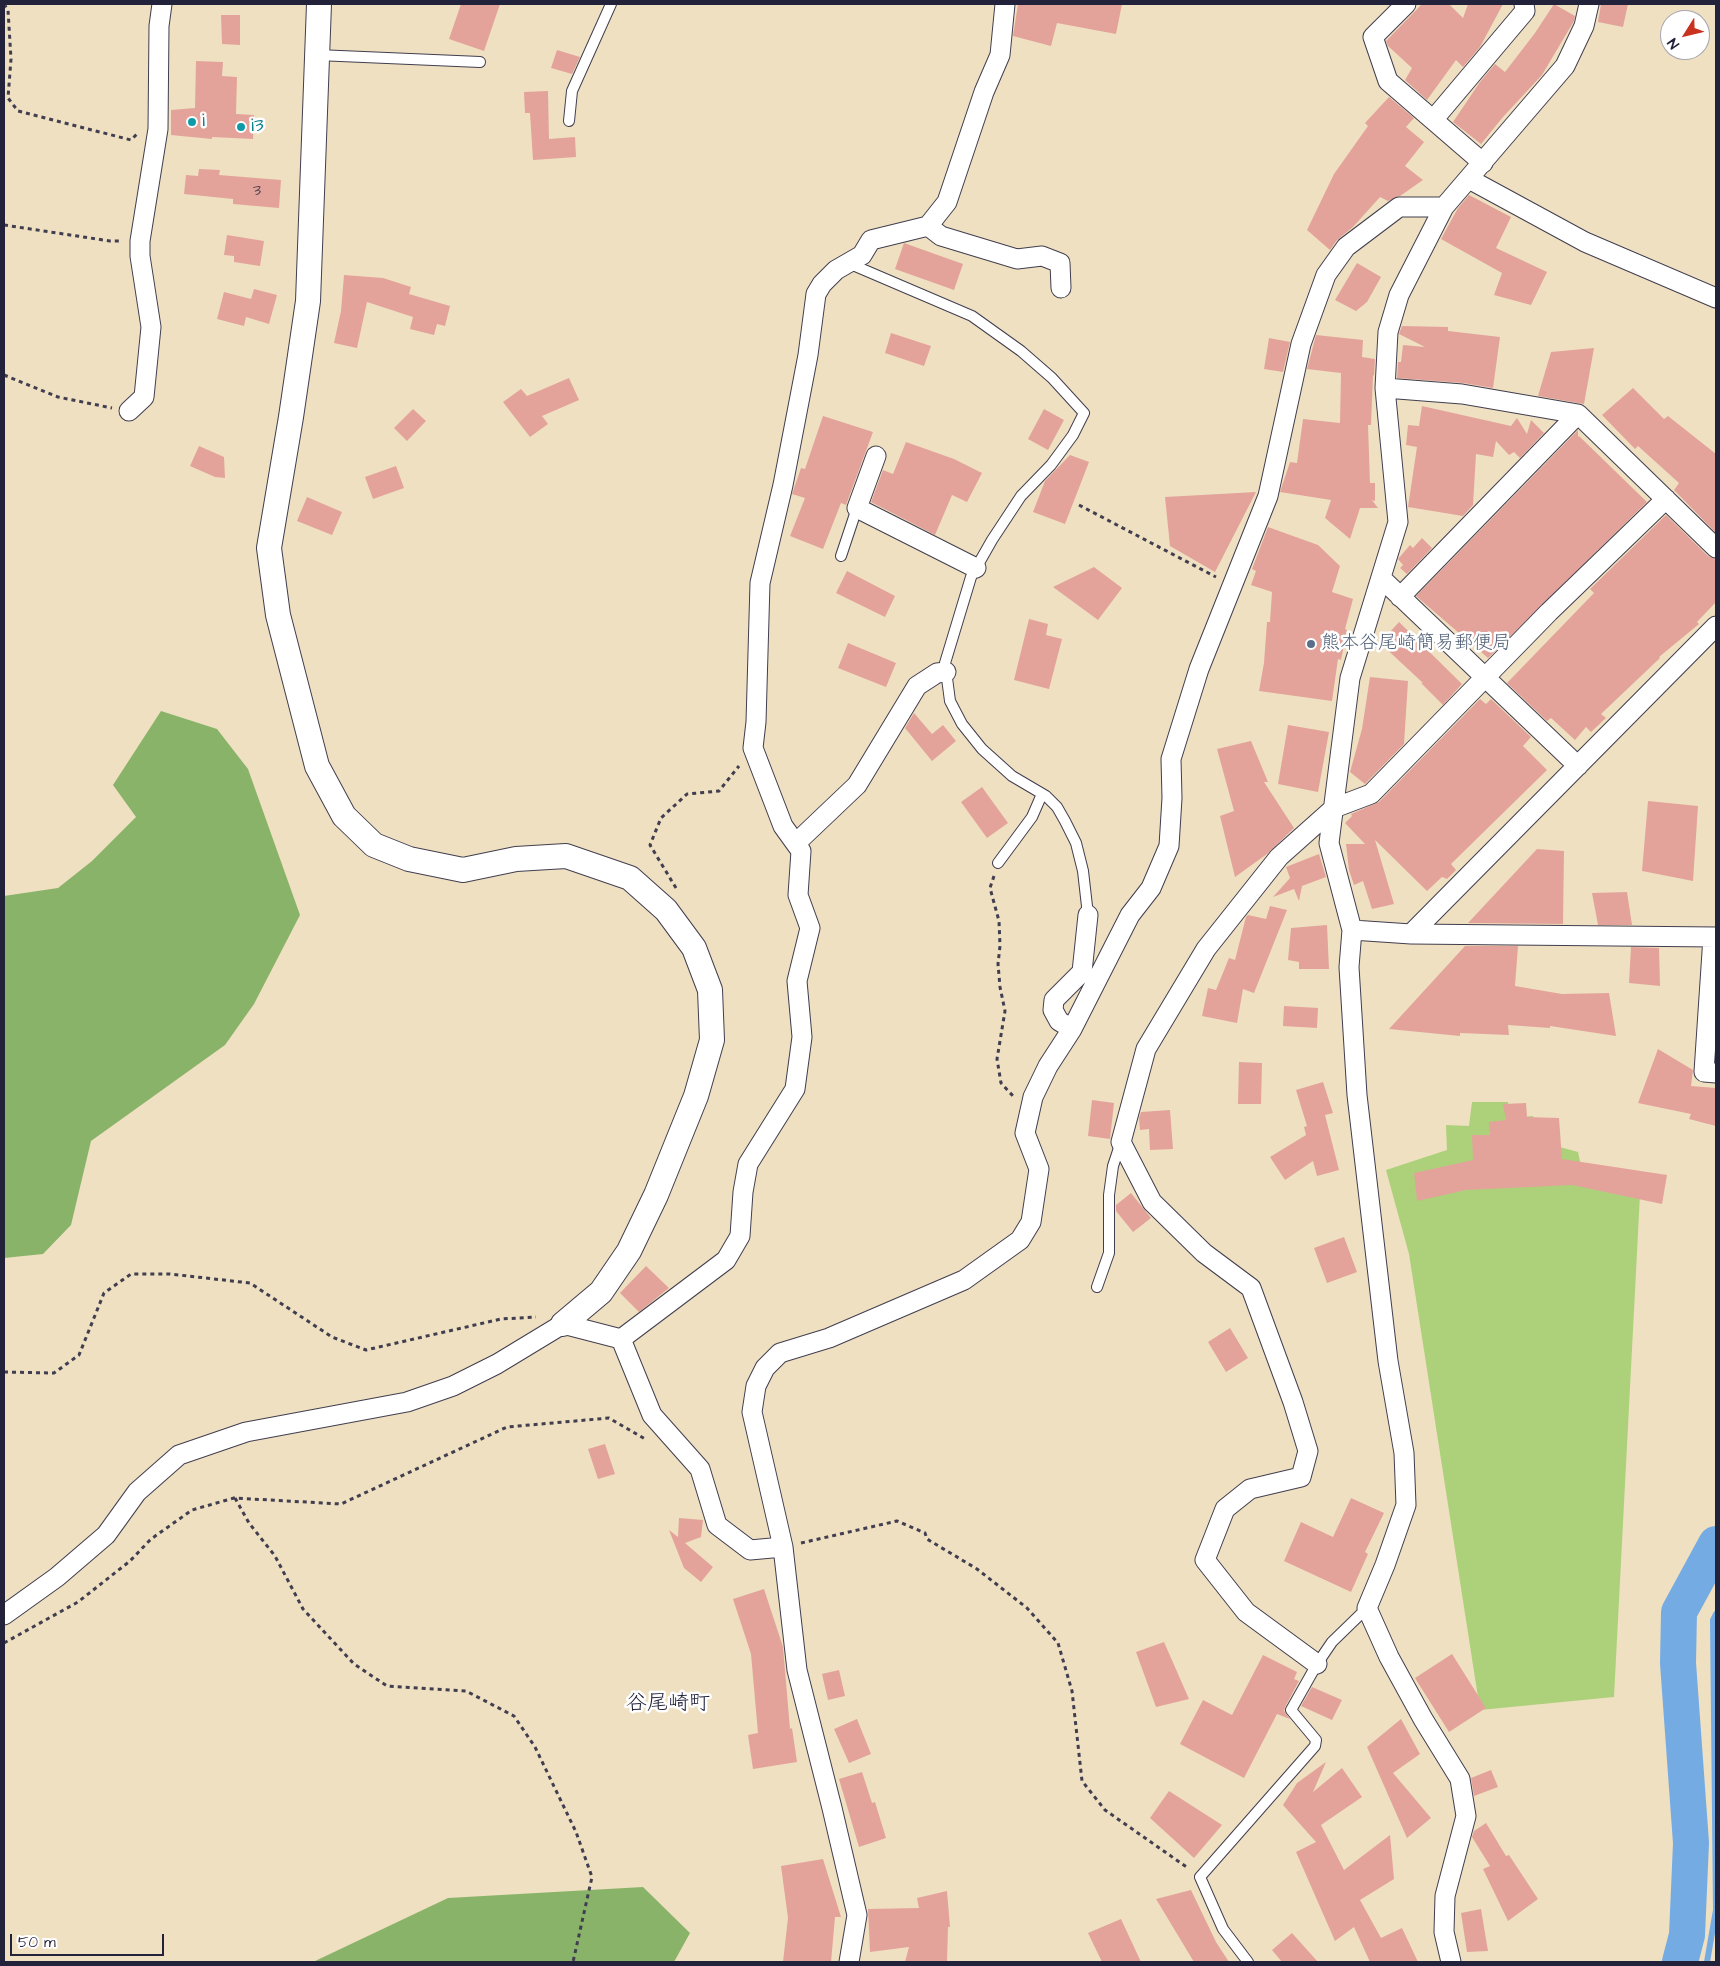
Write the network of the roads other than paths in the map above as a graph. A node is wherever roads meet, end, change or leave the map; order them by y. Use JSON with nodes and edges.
{"nodes":[{"id":1,"x":162,"y":4,"type":"edge"},
{"id":2,"x":318,"y":4,"type":"edge"},
{"id":3,"x":611,"y":4,"type":"edge"},
{"id":4,"x":1005,"y":4,"type":"edge"},
{"id":5,"x":1406,"y":4,"type":"edge"},
{"id":6,"x":1524,"y":4,"type":"edge"},
{"id":7,"x":1589,"y":4,"type":"edge"},
{"id":8,"x":317,"y":55,"type":"junction"},
{"id":9,"x":480,"y":62,"type":"dead end"},
{"id":10,"x":1433,"y":120,"type":"junction"},
{"id":11,"x":569,"y":121,"type":"dead end"},
{"id":12,"x":1483,"y":163,"type":"junction"},
{"id":13,"x":1469,"y":179,"type":"junction"},
{"id":14,"x":1444,"y":207,"type":"junction"},
{"id":15,"x":928,"y":226,"type":"junction"},
{"id":16,"x":848,"y":263,"type":"junction"},
{"id":17,"x":1061,"y":288,"type":"dead end"},
{"id":18,"x":1716,"y":298,"type":"edge"},
{"id":19,"x":1385,"y":388,"type":"junction"},
{"id":20,"x":129,"y":411,"type":"road end"},
{"id":21,"x":1578,"y":414,"type":"junction"},
{"id":22,"x":876,"y":456,"type":"dead end"},
{"id":23,"x":1666,"y":499,"type":"junction"},
{"id":24,"x":857,"y":508,"type":"junction"},
{"id":25,"x":1716,"y":548,"type":"edge"},
{"id":26,"x":841,"y":556,"type":"dead end"},
{"id":27,"x":976,"y":568,"type":"junction"},
{"id":28,"x":1381,"y":578,"type":"junction"},
{"id":29,"x":1400,"y":597,"type":"junction"},
{"id":30,"x":1716,"y":626,"type":"edge"},
{"id":31,"x":946,"y":672,"type":"junction"},
{"id":32,"x":1485,"y":677,"type":"junction"},
{"id":33,"x":1578,"y":766,"type":"junction"},
{"id":34,"x":1042,"y":794,"type":"junction"},
{"id":35,"x":1334,"y":808,"type":"junction"},
{"id":36,"x":796,"y":843,"type":"junction"},
{"id":37,"x":998,"y":863,"type":"road end"},
{"id":38,"x":1088,"y":915,"type":"joint"},
{"id":39,"x":1352,"y":930,"type":"junction"},
{"id":40,"x":1411,"y":934,"type":"junction"},
{"id":41,"x":1715,"y":937,"type":"edge"},
{"id":42,"x":1072,"y":1029,"type":"junction"},
{"id":43,"x":1716,"y":1073,"type":"edge"},
{"id":44,"x":1121,"y":1142,"type":"junction"},
{"id":45,"x":1097,"y":1287,"type":"dead end"},
{"id":46,"x":563,"y":1324,"type":"junction"},
{"id":47,"x":620,"y":1339,"type":"junction"},
{"id":48,"x":783,"y":1547,"type":"junction"},
{"id":49,"x":1367,"y":1608,"type":"junction"},
{"id":50,"x":4,"y":1614,"type":"edge"},
{"id":51,"x":1317,"y":1664,"type":"junction"},
{"id":52,"x":849,"y":1962,"type":"edge"},
{"id":53,"x":1248,"y":1962,"type":"edge"},
{"id":54,"x":1451,"y":1962,"type":"edge"}],
"edges":[{"from":1,"to":20,"type":"street"},
{"from":2,"to":8,"type":"street"},
{"from":3,"to":11,"type":"lane"},
{"from":4,"to":15,"type":"street"},
{"from":5,"to":10,"type":"street"},
{"from":6,"to":10,"type":"street"},
{"from":7,"to":12,"type":"street"},
{"from":8,"to":9,"type":"lane"},
{"from":8,"to":46,"type":"street"},
{"from":10,"to":12,"type":"street"},
{"from":12,"to":13,"type":"street"},
{"from":13,"to":14,"type":"street"},
{"from":13,"to":18,"type":"street"},
{"from":14,"to":19,"type":"street"},
{"from":14,"to":42,"type":"street"},
{"from":15,"to":16,"type":"street"},
{"from":15,"to":17,"type":"street"},
{"from":16,"to":27,"type":"lane"},
{"from":16,"to":36,"type":"street"},
{"from":19,"to":21,"type":"street"},
{"from":19,"to":28,"type":"street"},
{"from":21,"to":23,"type":"street"},
{"from":21,"to":29,"type":"street"},
{"from":22,"to":24,"type":"street"},
{"from":23,"to":25,"type":"street"},
{"from":23,"to":32,"type":"street"},
{"from":24,"to":26,"type":"lane"},
{"from":24,"to":27,"type":"street"},
{"from":27,"to":31,"type":"lane"},
{"from":28,"to":29,"type":"street"},
{"from":28,"to":35,"type":"street"},
{"from":29,"to":32,"type":"street"},
{"from":30,"to":33,"type":"street"},
{"from":31,"to":34,"type":"lane"},
{"from":31,"to":36,"type":"street"},
{"from":32,"to":33,"type":"street"},
{"from":32,"to":35,"type":"street"},
{"from":33,"to":40,"type":"street"},
{"from":34,"to":37,"type":"lane"},
{"from":34,"to":38,"type":"lane"},
{"from":35,"to":39,"type":"street"},
{"from":35,"to":44,"type":"street"},
{"from":36,"to":47,"type":"street"},
{"from":38,"to":42,"type":"street"},
{"from":39,"to":40,"type":"street"},
{"from":39,"to":49,"type":"street"},
{"from":40,"to":41,"type":"street"},
{"from":41,"to":43,"type":"street"},
{"from":42,"to":48,"type":"street"},
{"from":44,"to":45,"type":"lane"},
{"from":44,"to":51,"type":"street"},
{"from":46,"to":47,"type":"street"},
{"from":46,"to":50,"type":"street"},
{"from":47,"to":48,"type":"street"},
{"from":48,"to":52,"type":"street"},
{"from":49,"to":51,"type":"lane"},
{"from":49,"to":54,"type":"street"},
{"from":51,"to":53,"type":"lane"}]}
